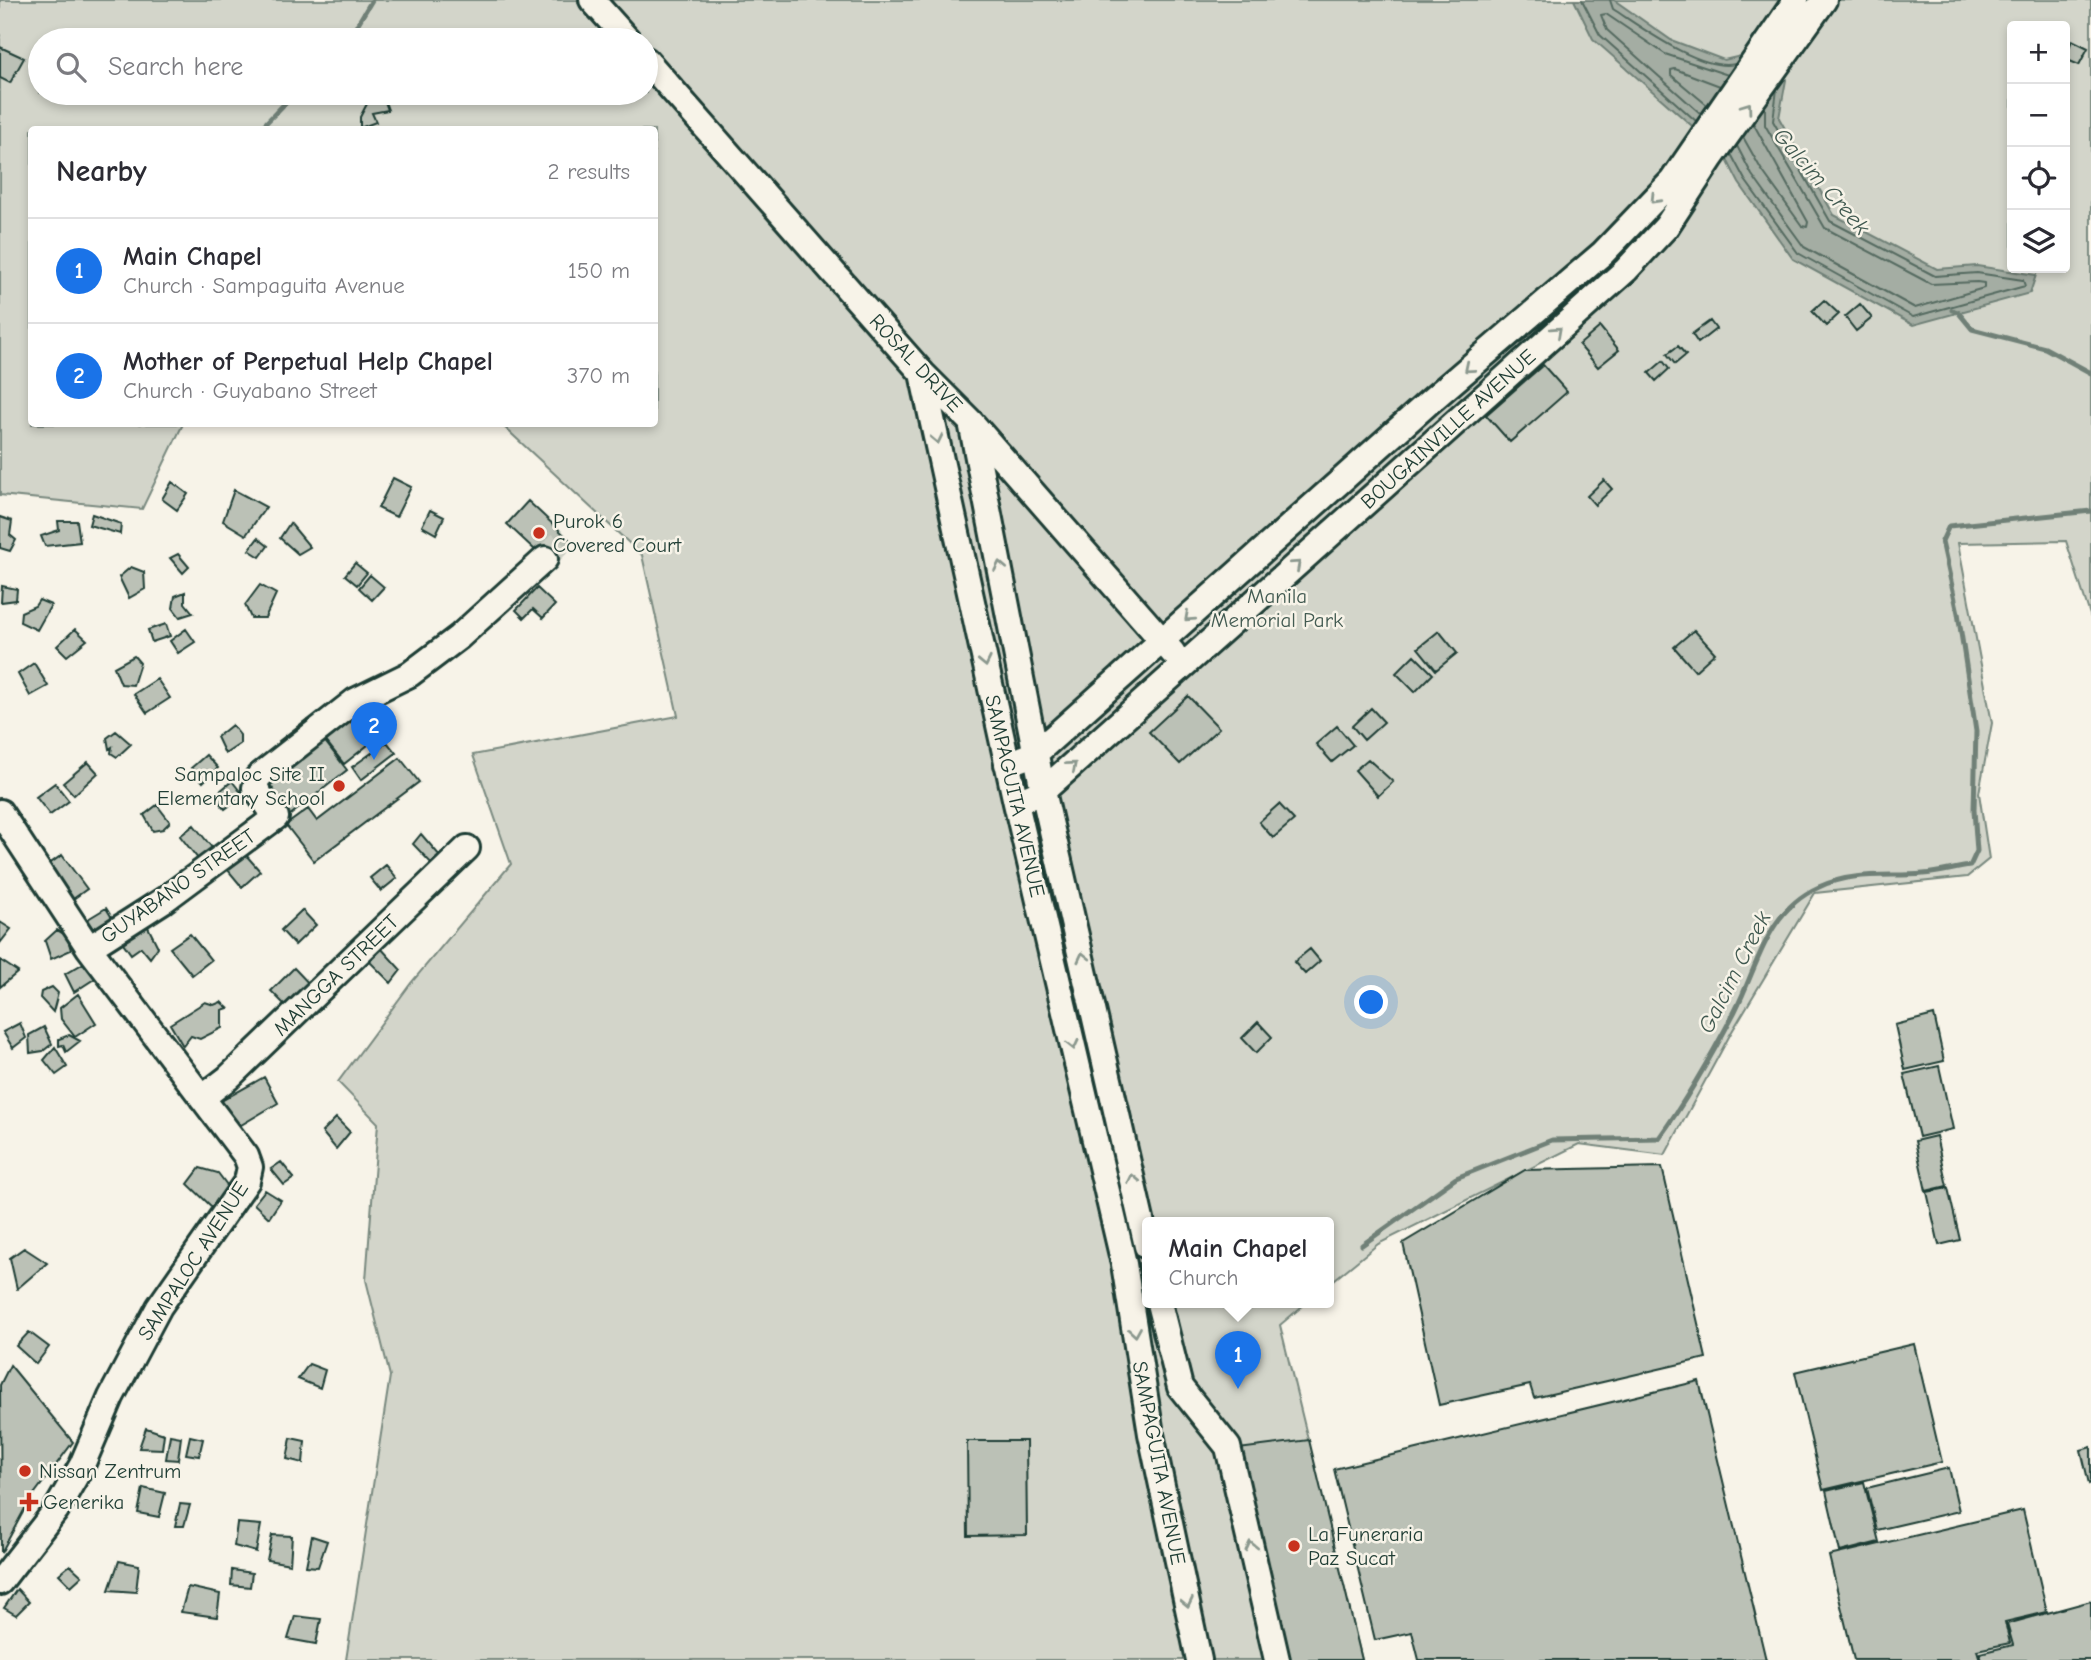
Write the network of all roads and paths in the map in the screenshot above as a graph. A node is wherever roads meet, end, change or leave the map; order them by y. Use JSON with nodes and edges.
{"nodes":[{"id":1,"x":592,"y":0,"type":"edge"},
{"id":2,"x":1796,"y":0,"type":"edge"},
{"id":3,"x":1824,"y":0,"type":"edge"},
{"id":4,"x":617,"y":28,"type":"edge"},
{"id":5,"x":1776,"y":51,"type":"junction"},
{"id":6,"x":658,"y":74,"type":"edge"},
{"id":7,"x":1704,"y":152,"type":"junction"},
{"id":8,"x":922,"y":373,"type":"junction"},
{"id":9,"x":971,"y":422,"type":"junction"},
{"id":10,"x":545,"y":559,"type":"tunnel mouth"},
{"id":11,"x":1163,"y":641,"type":"junction"},
{"id":12,"x":1184,"y":667,"type":"junction"},
{"id":13,"x":1037,"y":753,"type":"junction"},
{"id":14,"x":1007,"y":764,"type":"junction"},
{"id":15,"x":1043,"y":791,"type":"junction"},
{"id":16,"x":1016,"y":803,"type":"junction"},
{"id":17,"x":0,"y":812,"type":"edge"},
{"id":18,"x":467,"y":848,"type":"dead end"},
{"id":19,"x":89,"y":948,"type":"junction"},
{"id":20,"x":202,"y":1098,"type":"junction"},
{"id":21,"x":1140,"y":1213,"type":"junction"},
{"id":22,"x":1114,"y":1218,"type":"junction"},
{"id":23,"x":1142,"y":1222,"type":"edge"},
{"id":24,"x":1160,"y":1308,"type":"edge"},
{"id":25,"x":0,"y":1583,"type":"edge"},
{"id":26,"x":1199,"y":1660,"type":"edge"},
{"id":27,"x":1277,"y":1660,"type":"edge"}],
"edges":[{"from":1,"to":4,"type":"street"},
{"from":2,"to":5,"type":"street","name":"BOUGAINVILLE AVENUE"},
{"from":3,"to":5,"type":"street","name":"BOUGAINVILLE AVENUE"},
{"from":5,"to":7,"type":"street","name":"BOUGAINVILLE AVENUE"},
{"from":6,"to":8,"type":"street","name":"ROSAL DRIVE"},
{"from":7,"to":11,"type":"street","name":"BOUGAINVILLE AVENUE","one_way":true},
{"from":12,"to":7,"type":"street","name":"BOUGAINVILLE AVENUE","one_way":true},
{"from":8,"to":9,"type":"street","name":"ROSAL DRIVE"},
{"from":8,"to":14,"type":"street","name":"SAMPAGUITA AVENUE","one_way":true},
{"from":9,"to":11,"type":"street","name":"ROSAL DRIVE"},
{"from":13,"to":9,"type":"street","name":"SAMPAGUITA AVENUE","one_way":true},
{"from":10,"to":19,"type":"street","name":"GUYABANO STREET"},
{"from":11,"to":12,"type":"street","name":"ROSAL DRIVE"},
{"from":11,"to":13,"type":"street","name":"BOUGAINVILLE AVENUE"},
{"from":15,"to":12,"type":"street","name":"BOUGAINVILLE AVENUE","one_way":true},
{"from":13,"to":14,"type":"street","name":"BOUGAINVILLE AVENUE"},
{"from":13,"to":15,"type":"street","name":"SAMPAGUITA AVENUE"},
{"from":14,"to":16,"type":"street","name":"SAMPAGUITA AVENUE"},
{"from":15,"to":16,"type":"street","name":"BOUGAINVILLE AVENUE"},
{"from":21,"to":15,"type":"street","name":"SAMPAGUITA AVENUE","one_way":true},
{"from":16,"to":22,"type":"street","name":"SAMPAGUITA AVENUE","one_way":true},
{"from":17,"to":19,"type":"street","name":"SAMPALOC AVENUE"},
{"from":18,"to":20,"type":"street","name":"MANGGA STREET"},
{"from":19,"to":20,"type":"street","name":"SAMPALOC AVENUE"},
{"from":20,"to":25,"type":"street","name":"SAMPALOC AVENUE"},
{"from":21,"to":22,"type":"street"},
{"from":21,"to":23,"type":"street","name":"SAMPAGUITA AVENUE"},
{"from":22,"to":26,"type":"street","name":"SAMPAGUITA AVENUE","one_way":true},
{"from":27,"to":24,"type":"street","name":"SAMPAGUITA AVENUE","one_way":true}]}
